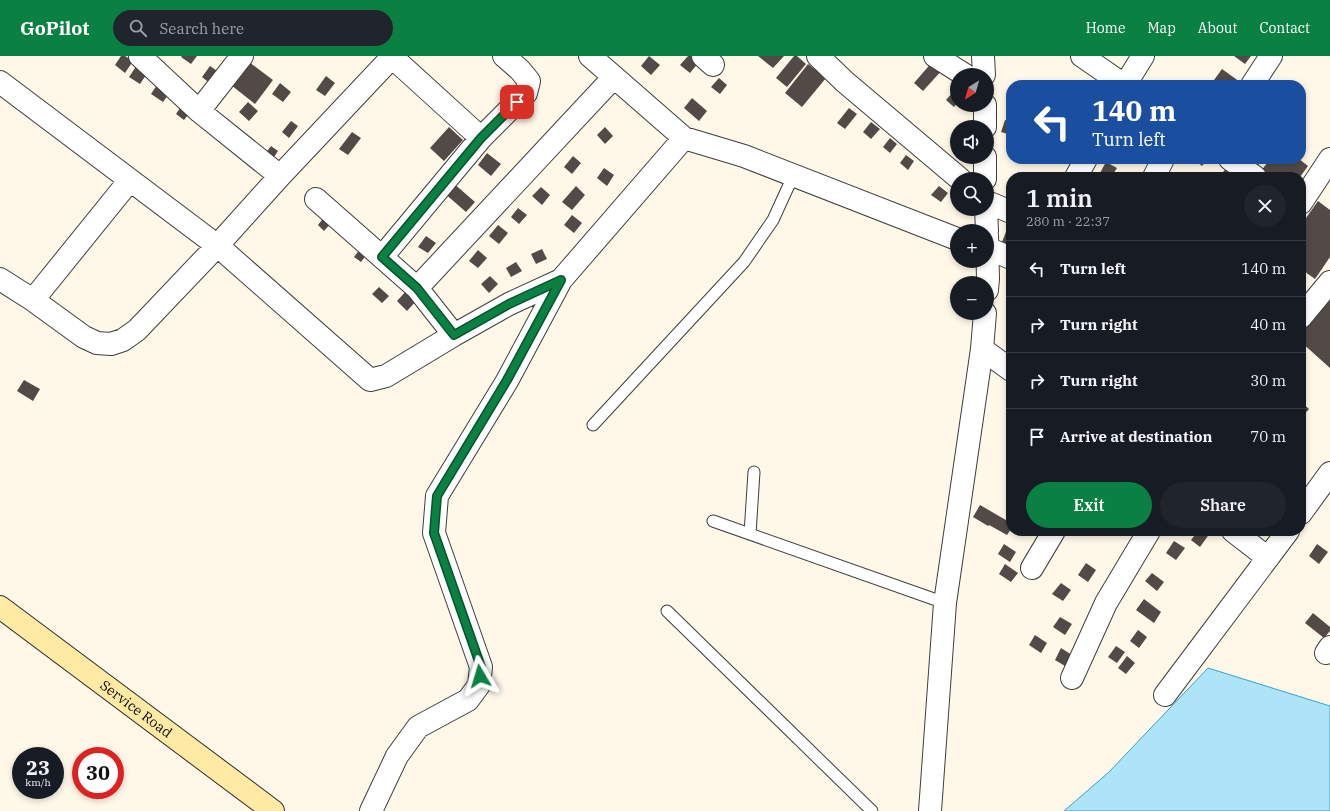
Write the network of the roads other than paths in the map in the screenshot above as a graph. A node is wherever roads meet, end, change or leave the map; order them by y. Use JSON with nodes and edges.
{"nodes":[{"id":1,"x":242,"y":56,"type":"edge"},
{"id":2,"x":393,"y":56,"type":"edge"},
{"id":3,"x":504,"y":56,"type":"edge"},
{"id":4,"x":590,"y":56,"type":"edge"},
{"id":5,"x":818,"y":56,"type":"edge"},
{"id":6,"x":935,"y":56,"type":"edge"},
{"id":7,"x":983,"y":56,"type":"edge"},
{"id":8,"x":1082,"y":56,"type":"edge"},
{"id":9,"x":1143,"y":56,"type":"edge"},
{"id":10,"x":1272,"y":56,"type":"edge"},
{"id":11,"x":142,"y":57,"type":"edge"},
{"id":12,"x":954,"y":68,"type":"edge"},
{"id":13,"x":984,"y":68,"type":"edge"},
{"id":14,"x":614,"y":77,"type":"junction"},
{"id":15,"x":1117,"y":80,"type":"edge"},
{"id":16,"x":1127,"y":80,"type":"edge"},
{"id":17,"x":1255,"y":80,"type":"edge"},
{"id":18,"x":0,"y":82,"type":"edge"},
{"id":19,"x":199,"y":111,"type":"junction"},
{"id":20,"x":481,"y":138,"type":"junction"},
{"id":21,"x":684,"y":138,"type":"junction"},
{"id":22,"x":1330,"y":159,"type":"edge"},
{"id":23,"x":1237,"y":164,"type":"edge"},
{"id":24,"x":952,"y":172,"type":"edge"},
{"id":25,"x":1248,"y":172,"type":"edge"},
{"id":26,"x":794,"y":174,"type":"junction"},
{"id":27,"x":280,"y":176,"type":"junction"},
{"id":28,"x":130,"y":180,"type":"junction"},
{"id":29,"x":1306,"y":195,"type":"edge"},
{"id":30,"x":316,"y":199,"type":"dead end"},
{"id":31,"x":994,"y":205,"type":"edge"},
{"id":32,"x":1006,"y":210,"type":"edge"},
{"id":33,"x":950,"y":237,"type":"edge"},
{"id":34,"x":217,"y":246,"type":"junction"},
{"id":35,"x":994,"y":251,"type":"edge"},
{"id":36,"x":1006,"y":256,"type":"edge"},
{"id":37,"x":382,"y":257,"type":"junction"},
{"id":38,"x":0,"y":279,"type":"edge"},
{"id":39,"x":561,"y":280,"type":"junction"},
{"id":40,"x":1330,"y":282,"type":"edge"},
{"id":41,"x":417,"y":288,"type":"junction"},
{"id":42,"x":33,"y":300,"type":"junction"},
{"id":43,"x":1306,"y":311,"type":"edge"},
{"id":44,"x":984,"y":320,"type":"edge"},
{"id":45,"x":454,"y":335,"type":"junction"},
{"id":46,"x":982,"y":349,"type":"junction"},
{"id":47,"x":1006,"y":366,"type":"edge"},
{"id":48,"x":593,"y":425,"type":"dead end"},
{"id":49,"x":754,"y":472,"type":"dead end"},
{"id":50,"x":1330,"y":473,"type":"edge"},
{"id":51,"x":1306,"y":506,"type":"edge"},
{"id":52,"x":713,"y":521,"type":"dead end"},
{"id":53,"x":750,"y":534,"type":"junction"},
{"id":54,"x":1051,"y":536,"type":"edge"},
{"id":55,"x":1146,"y":536,"type":"edge"},
{"id":56,"x":1239,"y":536,"type":"edge"},
{"id":57,"x":1284,"y":536,"type":"edge"},
{"id":58,"x":1268,"y":558,"type":"junction"},
{"id":59,"x":1032,"y":568,"type":"dead end"},
{"id":60,"x":945,"y":603,"type":"junction"},
{"id":61,"x":0,"y":606,"type":"edge"},
{"id":62,"x":667,"y":610,"type":"dead end"},
{"id":63,"x":1072,"y":678,"type":"dead end"},
{"id":64,"x":1165,"y":695,"type":"dead end"},
{"id":65,"x":273,"y":811,"type":"edge"},
{"id":66,"x":371,"y":811,"type":"edge"},
{"id":67,"x":872,"y":811,"type":"edge"},
{"id":68,"x":930,"y":811,"type":"edge"}],
"edges":[{"from":1,"to":19,"type":"street"},
{"from":2,"to":20,"type":"street"},
{"from":2,"to":27,"type":"street"},
{"from":3,"to":20,"type":"street"},
{"from":4,"to":14,"type":"street"},
{"from":5,"to":24,"type":"street"},
{"from":6,"to":12,"type":"street"},
{"from":7,"to":13,"type":"street"},
{"from":8,"to":15,"type":"street"},
{"from":9,"to":16,"type":"street"},
{"from":10,"to":17,"type":"street"},
{"from":11,"to":19,"type":"street"},
{"from":14,"to":21,"type":"street"},
{"from":14,"to":41,"type":"street"},
{"from":18,"to":28,"type":"street"},
{"from":19,"to":27,"type":"street"},
{"from":20,"to":37,"type":"street"},
{"from":21,"to":26,"type":"street"},
{"from":21,"to":39,"type":"street"},
{"from":22,"to":29,"type":"street"},
{"from":23,"to":25,"type":"street"},
{"from":26,"to":33,"type":"street"},
{"from":26,"to":48,"type":"lane"},
{"from":27,"to":34,"type":"street"},
{"from":28,"to":34,"type":"street"},
{"from":28,"to":42,"type":"street"},
{"from":30,"to":37,"type":"street"},
{"from":31,"to":32,"type":"street"},
{"from":34,"to":42,"type":"street"},
{"from":34,"to":45,"type":"street"},
{"from":35,"to":36,"type":"street"},
{"from":37,"to":41,"type":"street"},
{"from":38,"to":42,"type":"street"},
{"from":39,"to":45,"type":"street"},
{"from":39,"to":66,"type":"street"},
{"from":40,"to":43,"type":"street"},
{"from":41,"to":45,"type":"street"},
{"from":44,"to":46,"type":"street"},
{"from":46,"to":47,"type":"street"},
{"from":46,"to":60,"type":"street"},
{"from":49,"to":53,"type":"lane"},
{"from":50,"to":51,"type":"street"},
{"from":52,"to":53,"type":"lane"},
{"from":53,"to":60,"type":"lane"},
{"from":54,"to":59,"type":"street"},
{"from":55,"to":63,"type":"street"},
{"from":56,"to":58,"type":"street"},
{"from":57,"to":58,"type":"street"},
{"from":58,"to":64,"type":"street"},
{"from":60,"to":68,"type":"street"},
{"from":61,"to":65,"type":"main road","name":"Service Road"},
{"from":62,"to":67,"type":"lane"}]}
